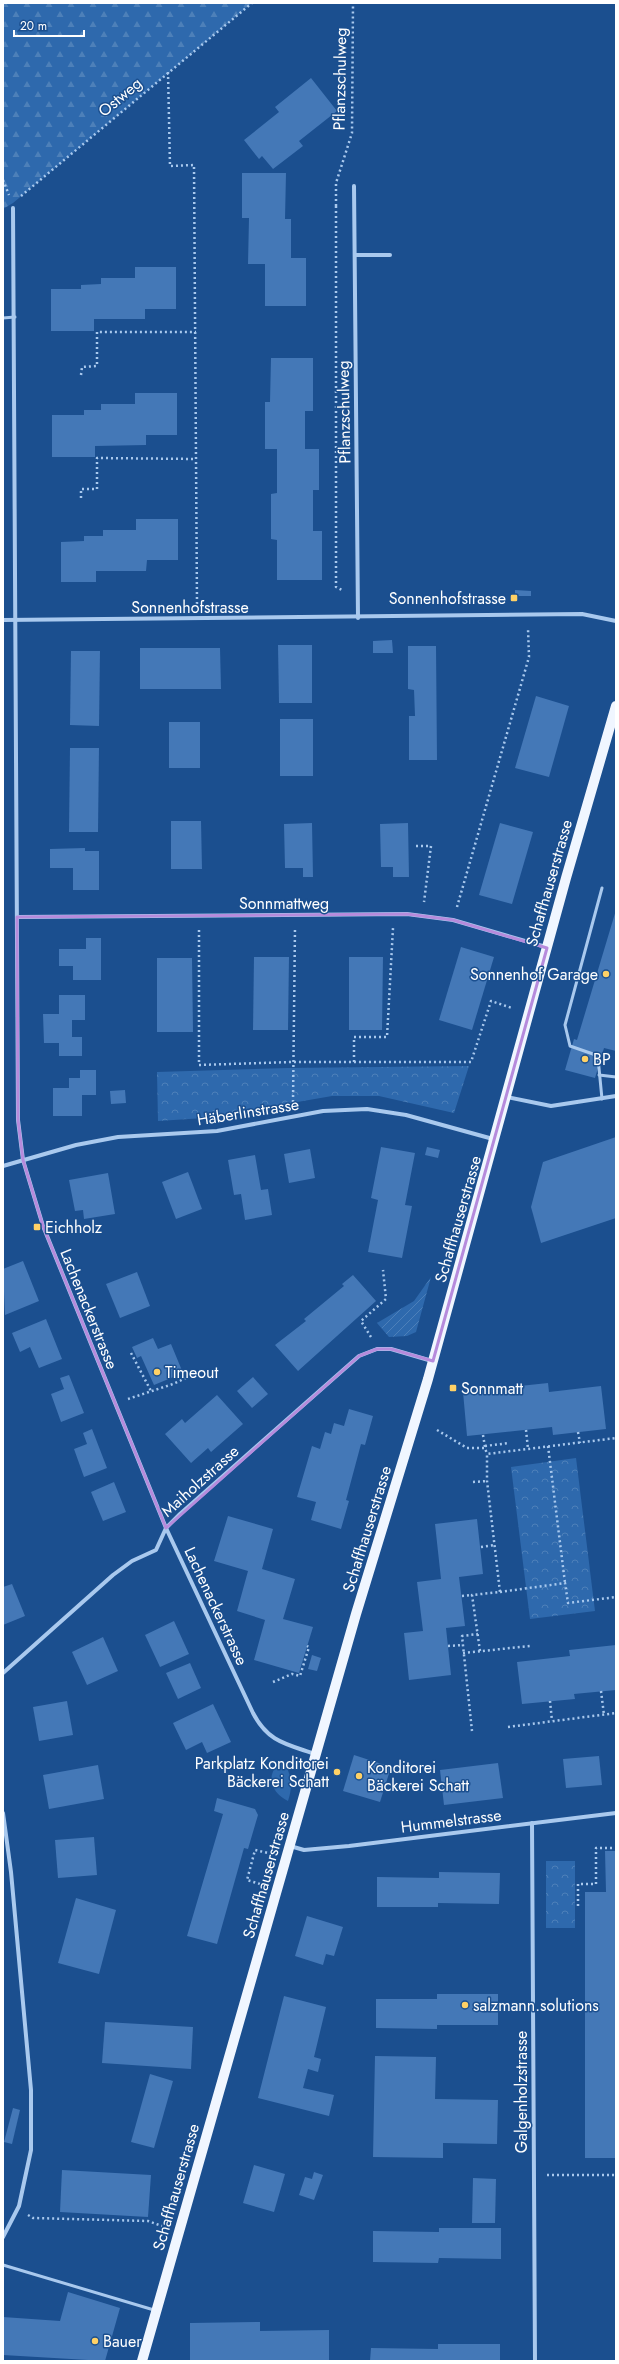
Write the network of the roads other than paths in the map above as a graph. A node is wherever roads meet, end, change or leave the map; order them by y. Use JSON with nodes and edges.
{"nodes":[{"id":1,"x":354,"y":186,"type":"dead end"},
{"id":2,"x":13,"y":208,"type":"dead end"},
{"id":3,"x":355,"y":255,"type":"junction"},
{"id":4,"x":390,"y":255,"type":"dead end"},
{"id":5,"x":15,"y":317,"type":"junction"},
{"id":6,"x":3,"y":318,"type":"edge"},
{"id":7,"x":358,"y":618,"type":"junction"},
{"id":8,"x":3,"y":620,"type":"edge"},
{"id":9,"x":14,"y":620,"type":"junction"},
{"id":10,"x":616,"y":621,"type":"edge"},
{"id":11,"x":616,"y":706,"type":"edge"},
{"id":12,"x":602,"y":888,"type":"dead end"},
{"id":13,"x":17,"y":916,"type":"junction"},
{"id":14,"x":547,"y":948,"type":"junction"},
{"id":15,"x":599,"y":1074,"type":"junction"},
{"id":16,"x":616,"y":1078,"type":"edge"},
{"id":17,"x":616,"y":1096,"type":"edge"},
{"id":18,"x":507,"y":1097,"type":"junction"},
{"id":19,"x":602,"y":1099,"type":"junction"},
{"id":20,"x":495,"y":1140,"type":"junction"},
{"id":21,"x":23,"y":1160,"type":"junction"},
{"id":22,"x":3,"y":1166,"type":"edge"},
{"id":23,"x":433,"y":1362,"type":"junction"},
{"id":24,"x":166,"y":1528,"type":"junction"},
{"id":25,"x":3,"y":1673,"type":"edge"},
{"id":26,"x":316,"y":1754,"type":"junction"},
{"id":27,"x":3,"y":1813,"type":"edge"},
{"id":28,"x":616,"y":1813,"type":"edge"},
{"id":29,"x":532,"y":1823,"type":"junction"},
{"id":30,"x":290,"y":1846,"type":"junction"},
{"id":31,"x":3,"y":2237,"type":"edge"},
{"id":32,"x":3,"y":2265,"type":"edge"},
{"id":33,"x":156,"y":2311,"type":"junction"},
{"id":34,"x":142,"y":2361,"type":"edge"},
{"id":35,"x":535,"y":2361,"type":"edge"}],
"edges":[{"from":1,"to":3,"type":"street","name":"Pflanzschulweg"},
{"from":2,"to":5,"type":"street","name":"Lachenackerstrasse"},
{"from":3,"to":4,"type":"street"},
{"from":3,"to":7,"type":"street","name":"Pflanzschulweg"},
{"from":5,"to":6,"type":"lane"},
{"from":5,"to":9,"type":"street","name":"Lachenackerstrasse"},
{"from":7,"to":9,"type":"street","name":"Sonnenhofstrasse"},
{"from":7,"to":10,"type":"street","name":"Sonnenhofstrasse"},
{"from":8,"to":9,"type":"street","name":"Sonnenhofstrasse"},
{"from":9,"to":13,"type":"street","name":"Lachenackerstrasse"},
{"from":11,"to":14,"type":"main road","name":"Schaffhauserstrasse"},
{"from":12,"to":15,"type":"lane"},
{"from":13,"to":14,"type":"street","name":"Sonnmattweg"},
{"from":13,"to":21,"type":"street","name":"Lachenackerstrasse"},
{"from":14,"to":18,"type":"main road","name":"Schaffhauserstrasse"},
{"from":15,"to":16,"type":"lane"},
{"from":15,"to":19,"type":"lane"},
{"from":17,"to":19,"type":"street"},
{"from":18,"to":19,"type":"street"},
{"from":18,"to":20,"type":"main road","name":"Schaffhauserstrasse"},
{"from":20,"to":21,"type":"street","name":"Häberlinstrasse"},
{"from":20,"to":23,"type":"main road","name":"Schaffhauserstrasse"},
{"from":21,"to":22,"type":"street","name":"Häberlinstrasse"},
{"from":21,"to":24,"type":"street","name":"Lachenackerstrasse"},
{"from":23,"to":24,"type":"street","name":"Maiholzstrasse"},
{"from":23,"to":26,"type":"main road","name":"Schaffhauserstrasse"},
{"from":24,"to":25,"type":"street","name":"Maiholzstrasse"},
{"from":24,"to":26,"type":"street","name":"Lachenackerstrasse"},
{"from":26,"to":30,"type":"main road","name":"Schaffhauserstrasse"},
{"from":27,"to":31,"type":"street"},
{"from":28,"to":29,"type":"street","name":"Hummelstrasse"},
{"from":29,"to":30,"type":"street","name":"Hummelstrasse"},
{"from":29,"to":35,"type":"street","name":"Galgenholzstrasse"},
{"from":30,"to":33,"type":"main road","name":"Schaffhauserstrasse"},
{"from":32,"to":33,"type":"lane"},
{"from":33,"to":34,"type":"main road","name":"Schaffhauserstrasse"}]}
